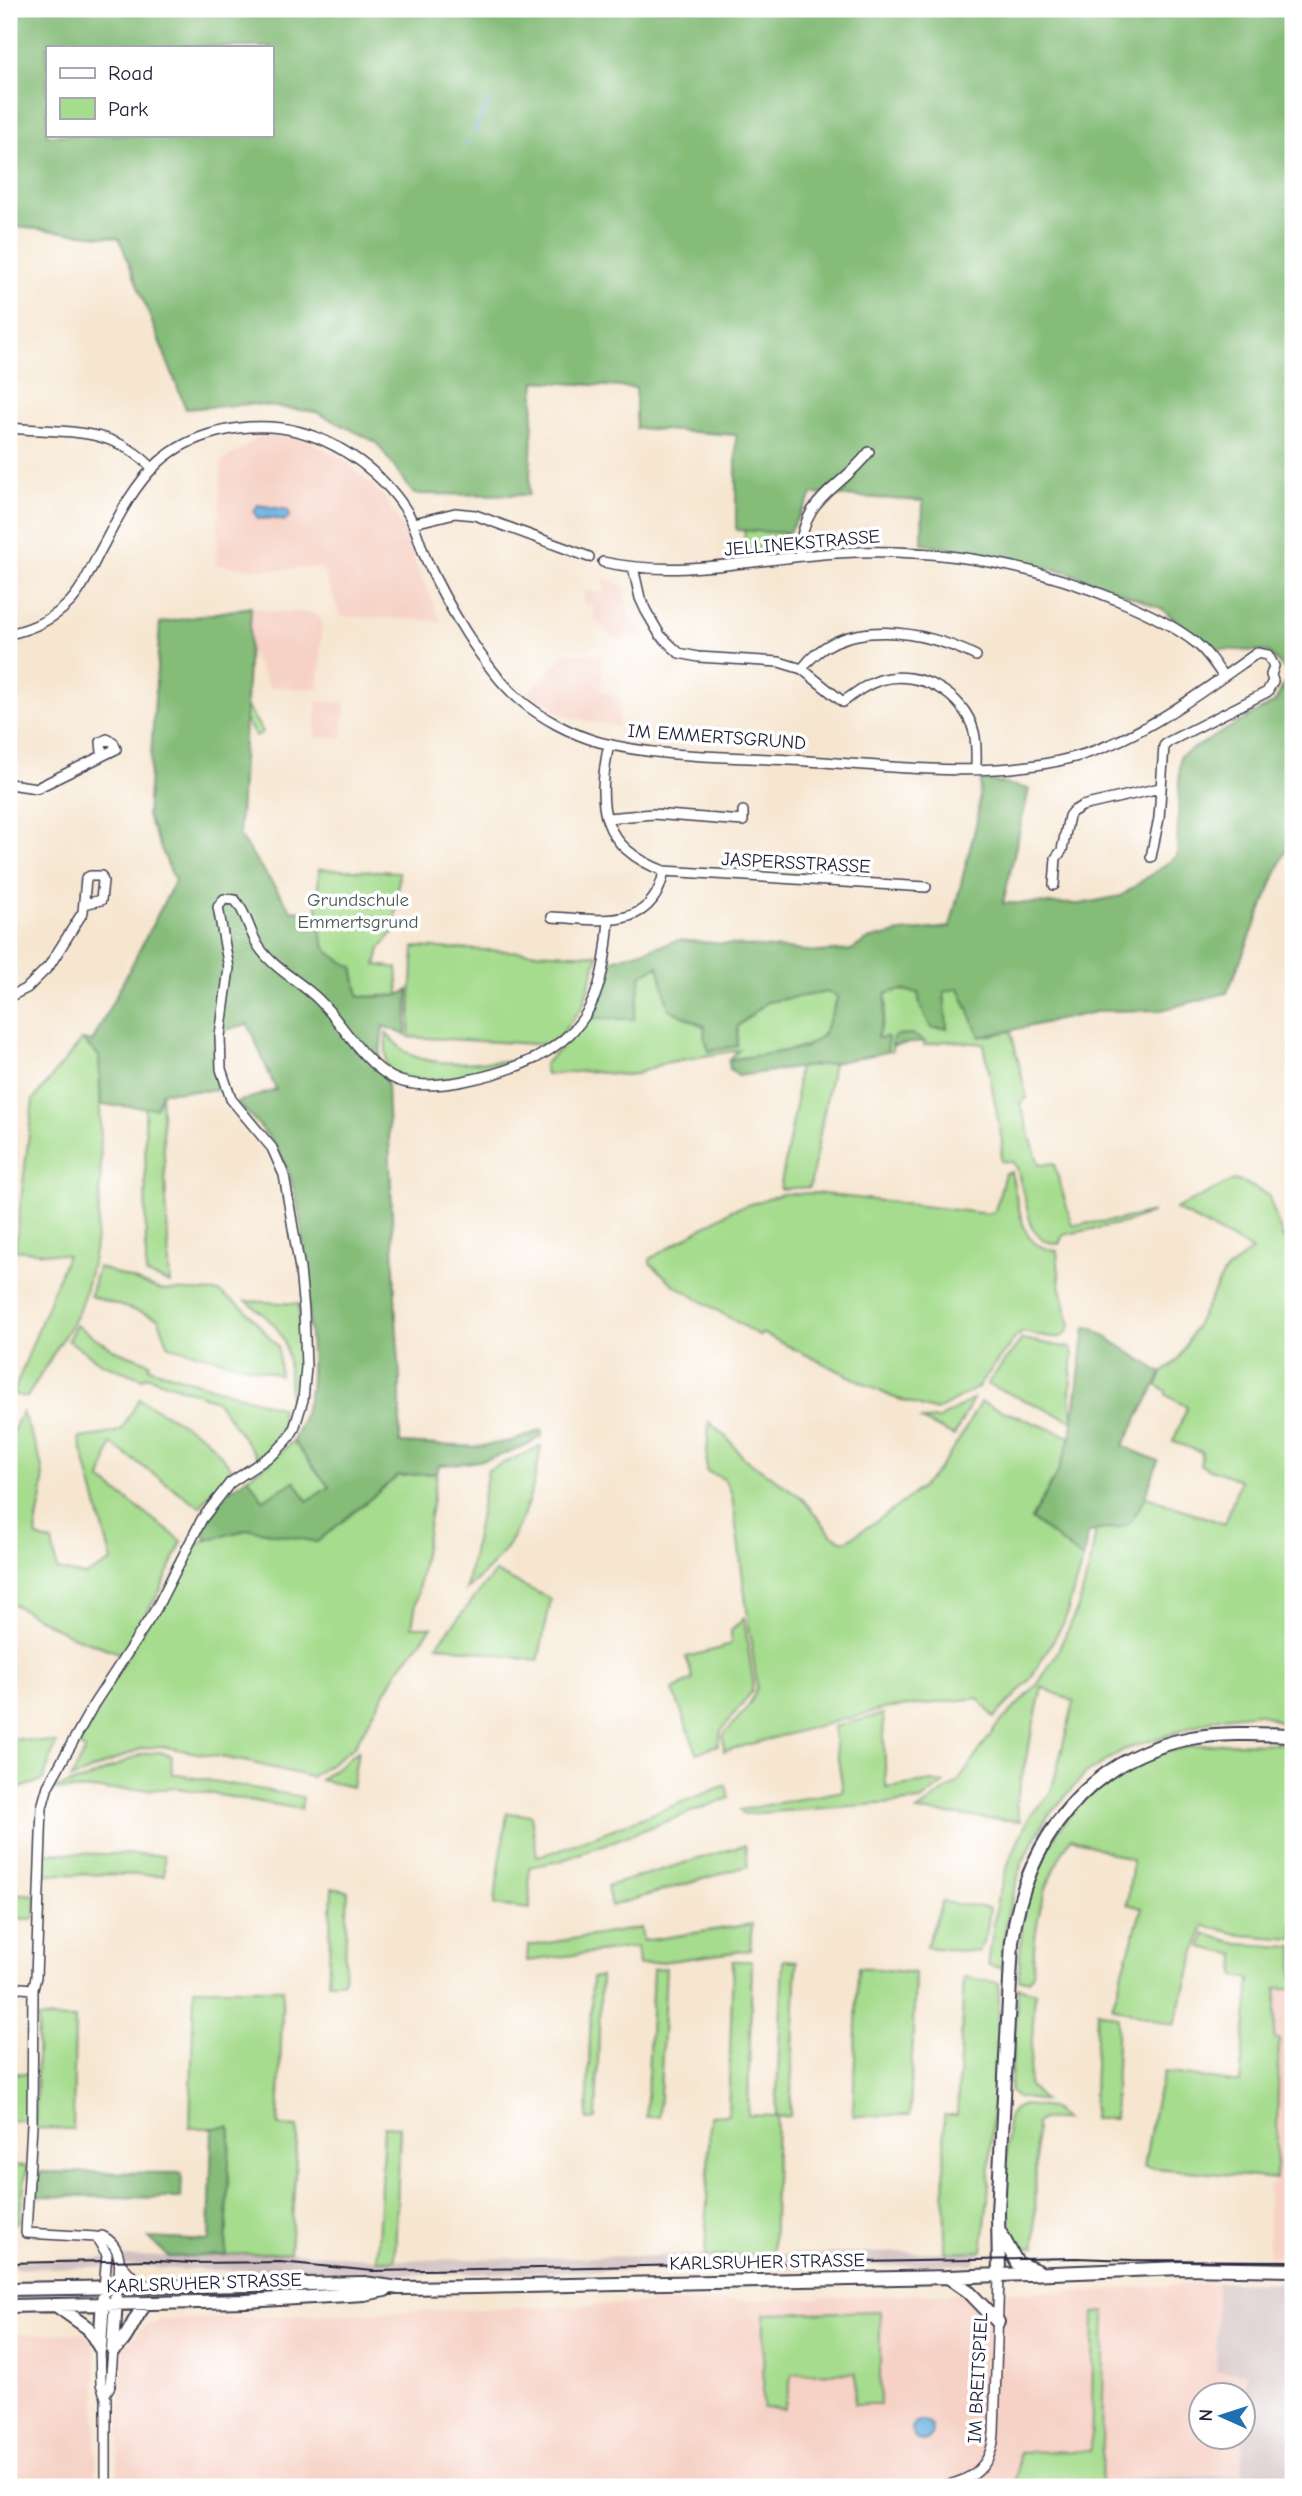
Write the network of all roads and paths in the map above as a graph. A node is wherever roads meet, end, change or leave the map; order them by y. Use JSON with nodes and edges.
{"nodes":[{"id":1,"x":9,"y":428,"type":"edge"},
{"id":2,"x":869,"y":452,"type":"dead end"},
{"id":3,"x":153,"y":469,"type":"junction"},
{"id":4,"x":414,"y":523,"type":"junction"},
{"id":5,"x":799,"y":556,"type":"junction"},
{"id":6,"x":589,"y":557,"type":"dead end"},
{"id":7,"x":603,"y":562,"type":"dead end"},
{"id":8,"x":633,"y":567,"type":"junction"},
{"id":9,"x":9,"y":634,"type":"edge"},
{"id":10,"x":976,"y":656,"type":"dead end"},
{"id":11,"x":802,"y":668,"type":"junction"},
{"id":12,"x":1223,"y":676,"type":"junction"},
{"id":13,"x":609,"y":744,"type":"junction"},
{"id":14,"x":106,"y":754,"type":"dead end"},
{"id":15,"x":976,"y":769,"type":"junction"},
{"id":16,"x":9,"y":784,"type":"edge"},
{"id":17,"x":1160,"y":788,"type":"junction"},
{"id":18,"x":743,"y":811,"type":"dead end"},
{"id":19,"x":607,"y":818,"type":"junction"},
{"id":20,"x":1151,"y":857,"type":"dead end"},
{"id":21,"x":664,"y":872,"type":"junction"},
{"id":22,"x":1055,"y":885,"type":"dead end"},
{"id":23,"x":926,"y":887,"type":"dead end"},
{"id":24,"x":84,"y":904,"type":"dead end"},
{"id":25,"x":552,"y":917,"type":"dead end"},
{"id":26,"x":609,"y":920,"type":"junction"},
{"id":27,"x":9,"y":997,"type":"edge"},
{"id":28,"x":1293,"y":1735,"type":"edge"},
{"id":29,"x":9,"y":1987,"type":"edge"},
{"id":30,"x":33,"y":1989,"type":"junction"},
{"id":31,"x":998,"y":2227,"type":"junction"},
{"id":32,"x":99,"y":2237,"type":"junction"},
{"id":33,"x":120,"y":2263,"type":"junction"},
{"id":34,"x":1293,"y":2270,"type":"edge"},
{"id":35,"x":1041,"y":2274,"type":"junction"},
{"id":36,"x":999,"y":2276,"type":"junction"},
{"id":37,"x":948,"y":2277,"type":"junction"},
{"id":38,"x":142,"y":2287,"type":"junction"},
{"id":39,"x":399,"y":2287,"type":"junction"},
{"id":40,"x":111,"y":2288,"type":"junction"},
{"id":41,"x":9,"y":2290,"type":"edge"},
{"id":42,"x":146,"y":2304,"type":"junction"},
{"id":43,"x":109,"y":2305,"type":"junction"},
{"id":44,"x":9,"y":2306,"type":"edge"},
{"id":45,"x":57,"y":2306,"type":"junction"},
{"id":46,"x":998,"y":2322,"type":"junction"},
{"id":47,"x":107,"y":2349,"type":"junction"},
{"id":48,"x":106,"y":2487,"type":"edge"},
{"id":49,"x":934,"y":2487,"type":"edge"}],
"edges":[{"from":1,"to":3,"type":"street"},
{"from":2,"to":5,"type":"street"},
{"from":3,"to":4,"type":"street","name":"IM EMMERTSGRUND"},
{"from":3,"to":9,"type":"street","name":"IM EMMERTSGRUND"},
{"from":4,"to":6,"type":"street"},
{"from":4,"to":13,"type":"street","name":"IM EMMERTSGRUND"},
{"from":5,"to":8,"type":"street","name":"JELLINEKSTRASSE"},
{"from":5,"to":12,"type":"street","name":"JELLINEKSTRASSE"},
{"from":7,"to":8,"type":"street","name":"JELLINEKSTRASSE"},
{"from":8,"to":11,"type":"street"},
{"from":10,"to":11,"type":"street"},
{"from":11,"to":15,"type":"street"},
{"from":12,"to":15,"type":"street","name":"IM EMMERTSGRUND"},
{"from":12,"to":17,"type":"street","name":"IM EMMERTSGRUND"},
{"from":13,"to":15,"type":"street","name":"IM EMMERTSGRUND"},
{"from":13,"to":19,"type":"street","name":"JASPERSSTRASSE"},
{"from":14,"to":16,"type":"street"},
{"from":17,"to":20,"type":"street","name":"IM EMMERTSGRUND"},
{"from":17,"to":22,"type":"street"},
{"from":18,"to":19,"type":"street","name":"JASPERSSTRASSE"},
{"from":19,"to":21,"type":"street","name":"JASPERSSTRASSE"},
{"from":21,"to":23,"type":"street","name":"JASPERSSTRASSE"},
{"from":21,"to":26,"type":"street"},
{"from":24,"to":27,"type":"street"},
{"from":25,"to":26,"type":"street"},
{"from":26,"to":30,"type":"street"},
{"from":28,"to":31,"type":"main road"},
{"from":29,"to":30,"type":"street"},
{"from":30,"to":32,"type":"street"},
{"from":31,"to":35,"type":"main road"},
{"from":31,"to":36,"type":"main road"},
{"from":32,"to":33,"type":"street"},
{"from":32,"to":40,"type":"street"},
{"from":33,"to":38,"type":"street"},
{"from":33,"to":40,"type":"street"},
{"from":34,"to":35,"type":"main road","name":"KARLSRUHER STRASSE"},
{"from":35,"to":36,"type":"main road","name":"KARLSRUHER STRASSE"},
{"from":36,"to":37,"type":"main road","name":"KARLSRUHER STRASSE"},
{"from":36,"to":46,"type":"street","name":"IM BREITSPIEL"},
{"from":37,"to":39,"type":"main road","name":"KARLSRUHER STRASSE"},
{"from":37,"to":46,"type":"main road"},
{"from":38,"to":39,"type":"main road","name":"KARLSRUHER STRASSE"},
{"from":38,"to":40,"type":"main road","name":"KARLSRUHER STRASSE"},
{"from":39,"to":42,"type":"main road","name":"KARLSRUHER STRASSE"},
{"from":40,"to":41,"type":"main road","name":"KARLSRUHER STRASSE"},
{"from":40,"to":43,"type":"main road"},
{"from":42,"to":43,"type":"main road","name":"KARLSRUHER STRASSE"},
{"from":42,"to":47,"type":"main road"},
{"from":43,"to":45,"type":"main road","name":"KARLSRUHER STRASSE"},
{"from":43,"to":47,"type":"main road"},
{"from":44,"to":45,"type":"main road","name":"KARLSRUHER STRASSE"},
{"from":45,"to":47,"type":"main road"},
{"from":46,"to":49,"type":"street","name":"IM BREITSPIEL"},
{"from":47,"to":48,"type":"street"}]}
